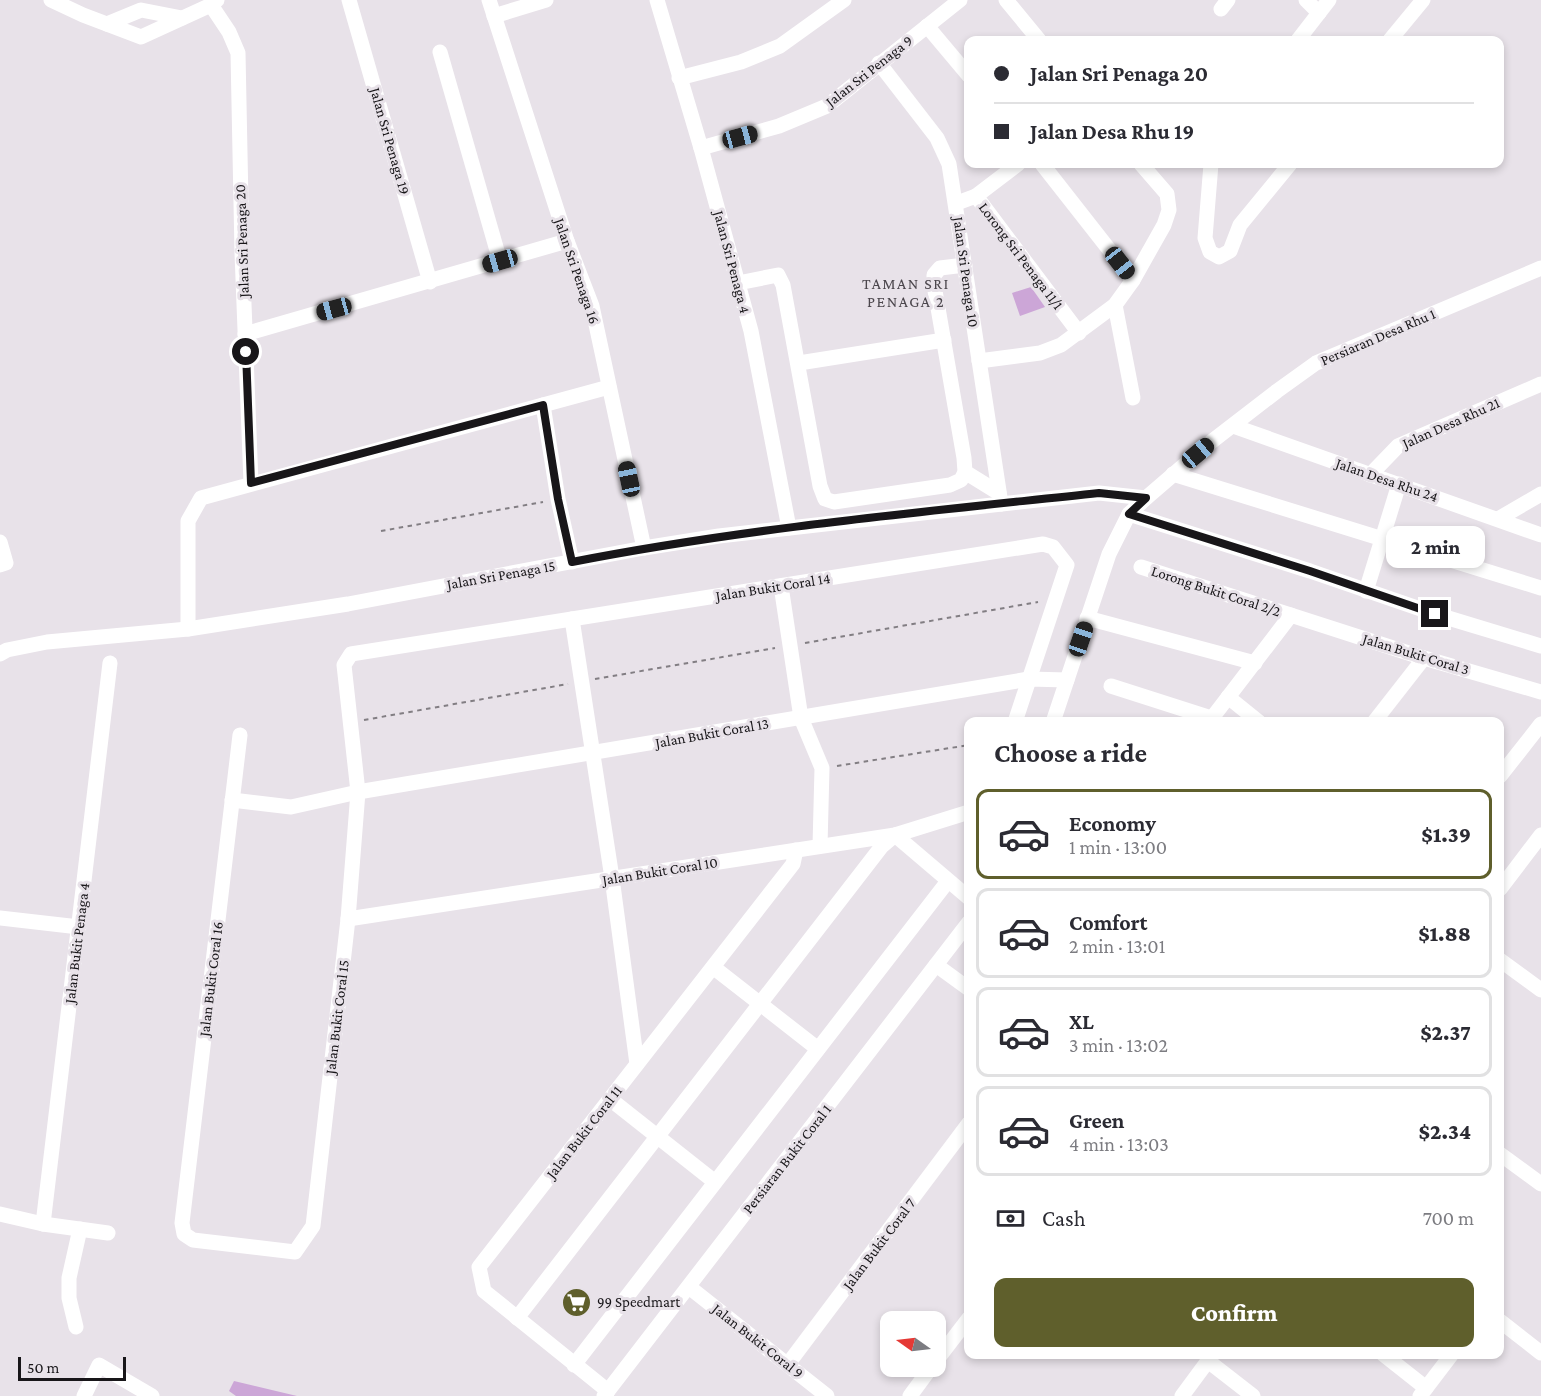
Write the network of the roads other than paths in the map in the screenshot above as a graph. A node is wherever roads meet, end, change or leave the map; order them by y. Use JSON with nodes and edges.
{"nodes":[{"id":1,"x":51,"y":0,"type":"edge"},
{"id":2,"x":349,"y":0,"type":"edge"},
{"id":3,"x":489,"y":0,"type":"edge"},
{"id":4,"x":546,"y":0,"type":"edge"},
{"id":5,"x":657,"y":0,"type":"edge"},
{"id":6,"x":844,"y":0,"type":"edge"},
{"id":7,"x":960,"y":0,"type":"edge"},
{"id":8,"x":1006,"y":0,"type":"edge"},
{"id":9,"x":1306,"y":0,"type":"edge"},
{"id":10,"x":1329,"y":0,"type":"edge"},
{"id":11,"x":1423,"y":0,"type":"edge"},
{"id":12,"x":214,"y":3,"type":"edge"},
{"id":13,"x":1319,"y":13,"type":"junction"},
{"id":14,"x":494,"y":16,"type":"junction"},
{"id":15,"x":182,"y":18,"type":"junction"},
{"id":16,"x":107,"y":24,"type":"junction"},
{"id":17,"x":927,"y":26,"type":"junction"},
{"id":18,"x":1036,"y":36,"type":"edge"},
{"id":19,"x":1301,"y":36,"type":"edge"},
{"id":20,"x":1393,"y":36,"type":"edge"},
{"id":21,"x":440,"y":52,"type":"dead end"},
{"id":22,"x":879,"y":63,"type":"junction"},
{"id":23,"x":964,"y":70,"type":"edge"},
{"id":24,"x":679,"y":78,"type":"junction"},
{"id":25,"x":701,"y":147,"type":"junction"},
{"id":26,"x":1013,"y":168,"type":"edge"},
{"id":27,"x":1045,"y":168,"type":"edge"},
{"id":28,"x":1144,"y":168,"type":"edge"},
{"id":29,"x":1211,"y":168,"type":"edge"},
{"id":30,"x":1287,"y":168,"type":"edge"},
{"id":31,"x":976,"y":196,"type":"junction"},
{"id":32,"x":957,"y":203,"type":"junction"},
{"id":33,"x":567,"y":241,"type":"junction"},
{"id":34,"x":500,"y":261,"type":"junction"},
{"id":35,"x":966,"y":265,"type":"junction"},
{"id":36,"x":1541,"y":268,"type":"edge"},
{"id":37,"x":1133,"y":280,"type":"junction"},
{"id":38,"x":430,"y":282,"type":"junction"},
{"id":39,"x":738,"y":283,"type":"junction"},
{"id":40,"x":1115,"y":305,"type":"junction"},
{"id":41,"x":1079,"y":333,"type":"junction"},
{"id":42,"x":245,"y":334,"type":"junction"},
{"id":43,"x":944,"y":340,"type":"junction"},
{"id":44,"x":979,"y":362,"type":"junction"},
{"id":45,"x":799,"y":363,"type":"junction"},
{"id":46,"x":1541,"y":384,"type":"edge"},
{"id":47,"x":609,"y":387,"type":"junction"},
{"id":48,"x":1133,"y":399,"type":"dead end"},
{"id":49,"x":543,"y":405,"type":"junction"},
{"id":50,"x":1233,"y":426,"type":"junction"},
{"id":51,"x":965,"y":471,"type":"junction"},
{"id":52,"x":1173,"y":474,"type":"junction"},
{"id":53,"x":1370,"y":475,"type":"junction"},
{"id":54,"x":251,"y":483,"type":"junction"},
{"id":55,"x":1399,"y":484,"type":"junction"},
{"id":56,"x":1541,"y":494,"type":"edge"},
{"id":57,"x":1000,"y":498,"type":"junction"},
{"id":58,"x":1146,"y":498,"type":"junction"},
{"id":59,"x":1129,"y":514,"type":"junction"},
{"id":60,"x":1498,"y":519,"type":"junction"},
{"id":61,"x":789,"y":528,"type":"junction"},
{"id":62,"x":1541,"y":535,"type":"edge"},
{"id":63,"x":1381,"y":539,"type":"junction"},
{"id":64,"x":0,"y":542,"type":"edge"},
{"id":65,"x":644,"y":548,"type":"junction"},
{"id":66,"x":572,"y":562,"type":"junction"},
{"id":67,"x":3,"y":564,"type":"edge"},
{"id":68,"x":1141,"y":567,"type":"dead end"},
{"id":69,"x":781,"y":586,"type":"junction"},
{"id":70,"x":1541,"y":588,"type":"edge"},
{"id":71,"x":1366,"y":591,"type":"junction"},
{"id":72,"x":1291,"y":615,"type":"junction"},
{"id":73,"x":1088,"y":618,"type":"junction"},
{"id":74,"x":572,"y":619,"type":"junction"},
{"id":75,"x":188,"y":628,"type":"junction"},
{"id":76,"x":1541,"y":646,"type":"edge"},
{"id":77,"x":0,"y":654,"type":"edge"},
{"id":78,"x":351,"y":654,"type":"joint"},
{"id":79,"x":1424,"y":658,"type":"junction"},
{"id":80,"x":110,"y":663,"type":"dead end"},
{"id":81,"x":1255,"y":663,"type":"junction"},
{"id":82,"x":1029,"y":679,"type":"junction"},
{"id":83,"x":1067,"y":680,"type":"junction"},
{"id":84,"x":1111,"y":686,"type":"dead end"},
{"id":85,"x":1541,"y":692,"type":"edge"},
{"id":86,"x":1228,"y":697,"type":"junction"},
{"id":87,"x":1017,"y":717,"type":"edge"},
{"id":88,"x":1055,"y":717,"type":"edge"},
{"id":89,"x":1201,"y":717,"type":"edge"},
{"id":90,"x":1212,"y":717,"type":"edge"},
{"id":91,"x":1253,"y":717,"type":"edge"},
{"id":92,"x":1378,"y":717,"type":"edge"},
{"id":93,"x":801,"y":718,"type":"junction"},
{"id":94,"x":1541,"y":724,"type":"edge"},
{"id":95,"x":240,"y":735,"type":"dead end"},
{"id":96,"x":593,"y":753,"type":"junction"},
{"id":97,"x":1504,"y":771,"type":"edge"},
{"id":98,"x":358,"y":792,"type":"junction"},
{"id":99,"x":232,"y":800,"type":"junction"},
{"id":100,"x":964,"y":814,"type":"edge"},
{"id":101,"x":895,"y":835,"type":"junction"},
{"id":102,"x":1541,"y":835,"type":"edge"},
{"id":103,"x":820,"y":846,"type":"junction"},
{"id":104,"x":796,"y":850,"type":"junction"},
{"id":105,"x":612,"y":878,"type":"junction"},
{"id":106,"x":948,"y":881,"type":"junction"},
{"id":107,"x":1504,"y":882,"type":"edge"},
{"id":108,"x":964,"y":894,"type":"edge"},
{"id":109,"x":0,"y":918,"type":"edge"},
{"id":110,"x":348,"y":919,"type":"junction"},
{"id":111,"x":79,"y":927,"type":"junction"},
{"id":112,"x":964,"y":929,"type":"edge"},
{"id":113,"x":1504,"y":963,"type":"edge"},
{"id":114,"x":936,"y":965,"type":"junction"},
{"id":115,"x":713,"y":967,"type":"junction"},
{"id":116,"x":964,"y":985,"type":"edge"},
{"id":117,"x":1541,"y":990,"type":"edge"},
{"id":118,"x":760,"y":1004,"type":"junction"},
{"id":119,"x":818,"y":1049,"type":"junction"},
{"id":120,"x":637,"y":1064,"type":"junction"},
{"id":121,"x":610,"y":1099,"type":"junction"},
{"id":122,"x":964,"y":1130,"type":"edge"},
{"id":123,"x":657,"y":1136,"type":"junction"},
{"id":124,"x":1504,"y":1157,"type":"edge"},
{"id":125,"x":716,"y":1182,"type":"junction"},
{"id":126,"x":1541,"y":1184,"type":"edge"},
{"id":127,"x":0,"y":1214,"type":"edge"},
{"id":128,"x":182,"y":1223,"type":"joint"},
{"id":129,"x":43,"y":1224,"type":"junction"},
{"id":130,"x":80,"y":1229,"type":"junction"},
{"id":131,"x":108,"y":1233,"type":"dead end"},
{"id":132,"x":689,"y":1287,"type":"junction"},
{"id":133,"x":517,"y":1318,"type":"junction"},
{"id":134,"x":1504,"y":1324,"type":"edge"},
{"id":135,"x":964,"y":1325,"type":"edge"},
{"id":136,"x":76,"y":1327,"type":"dead end"},
{"id":137,"x":946,"y":1348,"type":"edge"},
{"id":138,"x":1541,"y":1353,"type":"edge"},
{"id":139,"x":1210,"y":1359,"type":"edge"},
{"id":140,"x":1212,"y":1359,"type":"edge"},
{"id":141,"x":1388,"y":1359,"type":"edge"},
{"id":142,"x":1448,"y":1359,"type":"edge"},
{"id":143,"x":788,"y":1364,"type":"junction"},
{"id":144,"x":574,"y":1365,"type":"junction"},
{"id":145,"x":924,"y":1377,"type":"edge"},
{"id":146,"x":1423,"y":1392,"type":"edge"},
{"id":147,"x":606,"y":1394,"type":"edge"},
{"id":148,"x":84,"y":1396,"type":"edge"},
{"id":149,"x":152,"y":1396,"type":"edge"},
{"id":150,"x":827,"y":1396,"type":"edge"},
{"id":151,"x":910,"y":1396,"type":"edge"},
{"id":152,"x":1182,"y":1396,"type":"edge"},
{"id":153,"x":1254,"y":1396,"type":"edge"}],
"edges":[{"from":1,"to":16,"type":"street"},
{"from":2,"to":38,"type":"street","name":"Jalan Sri Penaga 19"},
{"from":3,"to":14,"type":"street","name":"Jalan Sri Penaga 16"},
{"from":4,"to":14,"type":"street"},
{"from":5,"to":24,"type":"street","name":"Jalan Sri Penaga 4"},
{"from":6,"to":24,"type":"street"},
{"from":7,"to":17,"type":"street","name":"Jalan Sri Penaga 9"},
{"from":8,"to":18,"type":"street"},
{"from":9,"to":13,"type":"street"},
{"from":10,"to":13,"type":"street"},
{"from":11,"to":20,"type":"street"},
{"from":12,"to":15,"type":"street"},
{"from":12,"to":42,"type":"street","name":"Jalan Sri Penaga 20"},
{"from":13,"to":19,"type":"street"},
{"from":14,"to":33,"type":"street","name":"Jalan Sri Penaga 16"},
{"from":15,"to":16,"type":"street"},
{"from":15,"to":16,"type":"street"},
{"from":17,"to":22,"type":"street","name":"Jalan Sri Penaga 9"},
{"from":17,"to":23,"type":"street"},
{"from":21,"to":34,"type":"street"},
{"from":22,"to":25,"type":"street","name":"Jalan Sri Penaga 9"},
{"from":22,"to":32,"type":"street","name":"Jalan Sri Penaga 10"},
{"from":24,"to":25,"type":"street","name":"Jalan Sri Penaga 4"},
{"from":25,"to":39,"type":"street","name":"Jalan Sri Penaga 4"},
{"from":26,"to":31,"type":"street"},
{"from":27,"to":37,"type":"street"},
{"from":28,"to":37,"type":"street"},
{"from":29,"to":30,"type":"street"},
{"from":31,"to":32,"type":"street","name":"Lorong Sri Penaga 11/1"},
{"from":31,"to":41,"type":"street","name":"Lorong Sri Penaga 11/1"},
{"from":32,"to":35,"type":"street","name":"Jalan Sri Penaga 10"},
{"from":33,"to":34,"type":"street"},
{"from":33,"to":47,"type":"street","name":"Jalan Sri Penaga 16"},
{"from":34,"to":38,"type":"street"},
{"from":35,"to":43,"type":"street"},
{"from":35,"to":44,"type":"street","name":"Jalan Sri Penaga 10"},
{"from":36,"to":50,"type":"street","name":"Persiaran Desa Rhu 1"},
{"from":37,"to":40,"type":"street"},
{"from":38,"to":42,"type":"street"},
{"from":39,"to":45,"type":"street"},
{"from":39,"to":61,"type":"street","name":"Jalan Sri Penaga 4"},
{"from":40,"to":41,"type":"street"},
{"from":40,"to":48,"type":"street"},
{"from":41,"to":44,"type":"street"},
{"from":42,"to":54,"type":"street","name":"Jalan Sri Penaga 20"},
{"from":43,"to":45,"type":"street"},
{"from":43,"to":51,"type":"street"},
{"from":44,"to":57,"type":"street","name":"Jalan Sri Penaga 10"},
{"from":45,"to":51,"type":"street"},
{"from":46,"to":53,"type":"street","name":"Jalan Desa Rhu 21"},
{"from":47,"to":49,"type":"street"},
{"from":47,"to":65,"type":"street","name":"Jalan Sri Penaga 16"},
{"from":49,"to":54,"type":"street"},
{"from":49,"to":66,"type":"street"},
{"from":50,"to":52,"type":"street","name":"Persiaran Desa Rhu 1"},
{"from":50,"to":53,"type":"street","name":"Jalan Desa Rhu 24"},
{"from":51,"to":57,"type":"street"},
{"from":52,"to":58,"type":"street","name":"Persiaran Desa Rhu 1"},
{"from":52,"to":63,"type":"street"},
{"from":53,"to":55,"type":"street","name":"Jalan Desa Rhu 24"},
{"from":54,"to":75,"type":"street"},
{"from":55,"to":60,"type":"street","name":"Jalan Desa Rhu 24"},
{"from":55,"to":63,"type":"street"},
{"from":56,"to":60,"type":"street"},
{"from":57,"to":58,"type":"street","name":"Jalan Sri Penaga 15"},
{"from":57,"to":61,"type":"street","name":"Jalan Sri Penaga 15"},
{"from":58,"to":59,"type":"street"},
{"from":59,"to":71,"type":"street"},
{"from":59,"to":73,"type":"street"},
{"from":60,"to":62,"type":"street","name":"Jalan Desa Rhu 24"},
{"from":61,"to":65,"type":"street","name":"Jalan Sri Penaga 15"},
{"from":63,"to":70,"type":"street"},
{"from":63,"to":71,"type":"street"},
{"from":64,"to":67,"type":"street"},
{"from":65,"to":66,"type":"street","name":"Jalan Sri Penaga 15"},
{"from":66,"to":75,"type":"street","name":"Jalan Sri Penaga 15"},
{"from":68,"to":72,"type":"street","name":"Lorong Bukit Coral 2/2"},
{"from":69,"to":74,"type":"street","name":"Jalan Bukit Coral 14"},
{"from":69,"to":82,"type":"street","name":"Jalan Bukit Coral 14"},
{"from":69,"to":93,"type":"street"},
{"from":71,"to":76,"type":"street"},
{"from":72,"to":79,"type":"street","name":"Jalan Bukit Coral 3"},
{"from":72,"to":81,"type":"street"},
{"from":73,"to":81,"type":"street"},
{"from":73,"to":83,"type":"street"},
{"from":74,"to":78,"type":"street","name":"Jalan Bukit Coral 14"},
{"from":74,"to":96,"type":"street"},
{"from":75,"to":77,"type":"street","name":"Jalan Sri Penaga 15"},
{"from":78,"to":98,"type":"street","name":"Jalan Bukit Coral 15"},
{"from":79,"to":85,"type":"street","name":"Jalan Bukit Coral 3"},
{"from":79,"to":92,"type":"street"},
{"from":80,"to":111,"type":"street","name":"Jalan Bukit Penaga 4"},
{"from":81,"to":86,"type":"street"},
{"from":82,"to":83,"type":"street","name":"Jalan Bukit Coral 13"},
{"from":82,"to":87,"type":"street"},
{"from":82,"to":93,"type":"street","name":"Jalan Bukit Coral 13"},
{"from":83,"to":88,"type":"street"},
{"from":84,"to":89,"type":"street"},
{"from":86,"to":90,"type":"street"},
{"from":86,"to":91,"type":"street"},
{"from":93,"to":96,"type":"street","name":"Jalan Bukit Coral 13"},
{"from":93,"to":103,"type":"street"},
{"from":94,"to":97,"type":"street"},
{"from":95,"to":99,"type":"street","name":"Jalan Bukit Coral 16"},
{"from":96,"to":98,"type":"street","name":"Jalan Bukit Coral 13"},
{"from":96,"to":105,"type":"street"},
{"from":98,"to":99,"type":"street","name":"Jalan Bukit Coral 13"},
{"from":98,"to":110,"type":"street","name":"Jalan Bukit Coral 15"},
{"from":99,"to":128,"type":"street","name":"Jalan Bukit Coral 16"},
{"from":100,"to":101,"type":"street","name":"Jalan Bukit Coral 10"},
{"from":101,"to":103,"type":"street","name":"Jalan Bukit Coral 10"},
{"from":101,"to":106,"type":"street"},
{"from":101,"to":118,"type":"street"},
{"from":102,"to":107,"type":"street"},
{"from":103,"to":104,"type":"street","name":"Jalan Bukit Coral 10"},
{"from":104,"to":105,"type":"street","name":"Jalan Bukit Coral 10"},
{"from":104,"to":115,"type":"street","name":"Jalan Bukit Coral 11"},
{"from":105,"to":110,"type":"street","name":"Jalan Bukit Coral 10"},
{"from":105,"to":120,"type":"street"},
{"from":106,"to":108,"type":"street"},
{"from":106,"to":119,"type":"street"},
{"from":109,"to":111,"type":"street"},
{"from":110,"to":128,"type":"street","name":"Jalan Bukit Coral 15"},
{"from":111,"to":129,"type":"street","name":"Jalan Bukit Penaga 4"},
{"from":112,"to":114,"type":"street","name":"Persiaran Bukit Coral 1"},
{"from":113,"to":117,"type":"street"},
{"from":114,"to":116,"type":"street"},
{"from":114,"to":132,"type":"street","name":"Persiaran Bukit Coral 1"},
{"from":115,"to":118,"type":"street"},
{"from":115,"to":120,"type":"street","name":"Jalan Bukit Coral 11"},
{"from":118,"to":119,"type":"street"},
{"from":118,"to":123,"type":"street"},
{"from":119,"to":125,"type":"street"},
{"from":120,"to":121,"type":"street","name":"Jalan Bukit Coral 11"},
{"from":121,"to":123,"type":"street"},
{"from":121,"to":133,"type":"street","name":"Jalan Bukit Coral 11"},
{"from":122,"to":143,"type":"street","name":"Jalan Bukit Coral 7"},
{"from":123,"to":125,"type":"street"},
{"from":123,"to":133,"type":"street"},
{"from":124,"to":126,"type":"street"},
{"from":125,"to":144,"type":"street"},
{"from":127,"to":129,"type":"street"},
{"from":129,"to":130,"type":"street"},
{"from":130,"to":131,"type":"street"},
{"from":130,"to":136,"type":"street"},
{"from":132,"to":143,"type":"street","name":"Jalan Bukit Coral 9"},
{"from":132,"to":147,"type":"street","name":"Persiaran Bukit Coral 1"},
{"from":133,"to":144,"type":"street","name":"Jalan Bukit Coral 11"},
{"from":134,"to":138,"type":"street"},
{"from":135,"to":137,"type":"street"},
{"from":139,"to":152,"type":"street"},
{"from":140,"to":153,"type":"street"},
{"from":141,"to":146,"type":"street"},
{"from":142,"to":146,"type":"street"},
{"from":143,"to":150,"type":"street","name":"Jalan Bukit Coral 9"},
{"from":144,"to":147,"type":"street","name":"Jalan Bukit Coral 11"},
{"from":145,"to":151,"type":"street"},
{"from":148,"to":149,"type":"street"}]}
